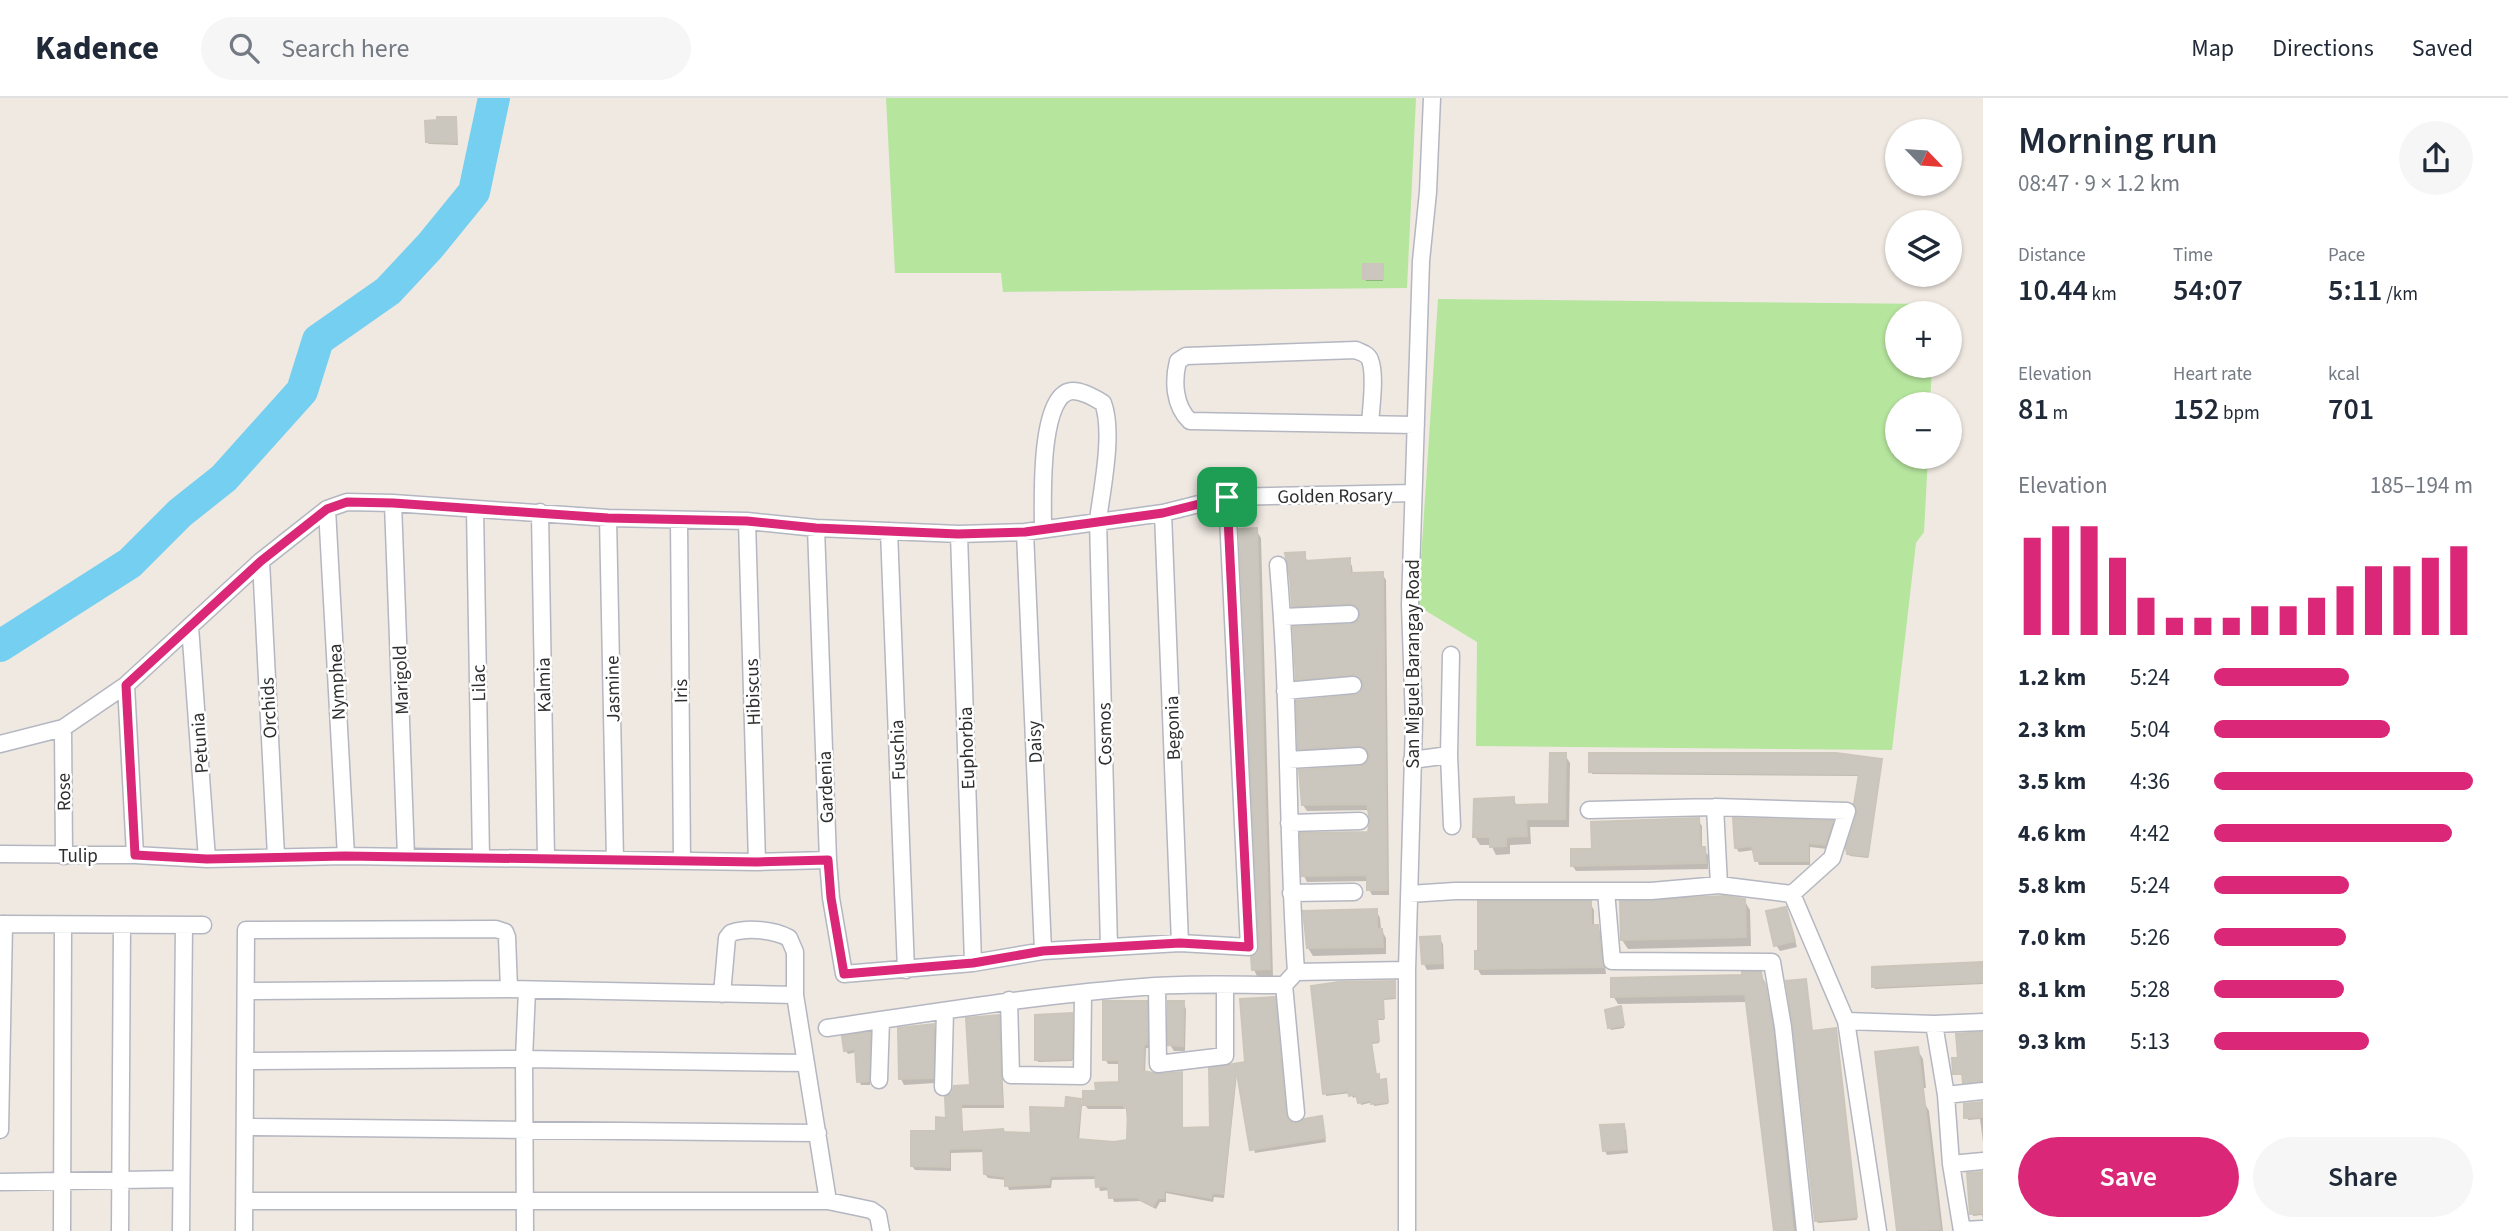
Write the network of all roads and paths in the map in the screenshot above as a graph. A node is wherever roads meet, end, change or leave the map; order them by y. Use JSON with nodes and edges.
{"nodes":[{"id":1,"x":1433,"y":98,"type":"edge"},
{"id":2,"x":1370,"y":424,"type":"junction"},
{"id":3,"x":1416,"y":425,"type":"junction"},
{"id":4,"x":1413,"y":493,"type":"junction"},
{"id":5,"x":1227,"y":497,"type":"junction"},
{"id":6,"x":393,"y":503,"type":"junction"},
{"id":7,"x":327,"y":509,"type":"junction"},
{"id":8,"x":475,"y":509,"type":"junction"},
{"id":9,"x":540,"y":512,"type":"junction"},
{"id":10,"x":1163,"y":513,"type":"junction"},
{"id":11,"x":608,"y":518,"type":"junction"},
{"id":12,"x":1098,"y":520,"type":"junction"},
{"id":13,"x":678,"y":521,"type":"junction"},
{"id":14,"x":747,"y":521,"type":"junction"},
{"id":15,"x":816,"y":528,"type":"junction"},
{"id":16,"x":1043,"y":529,"type":"junction"},
{"id":17,"x":889,"y":531,"type":"junction"},
{"id":18,"x":1025,"y":532,"type":"junction"},
{"id":19,"x":958,"y":534,"type":"junction"},
{"id":20,"x":261,"y":561,"type":"junction"},
{"id":21,"x":1278,"y":565,"type":"dead end"},
{"id":22,"x":1350,"y":614,"type":"dead end"},
{"id":23,"x":1283,"y":617,"type":"junction"},
{"id":24,"x":190,"y":626,"type":"junction"},
{"id":25,"x":1451,"y":655,"type":"dead end"},
{"id":26,"x":126,"y":685,"type":"junction"},
{"id":27,"x":1353,"y":685,"type":"dead end"},
{"id":28,"x":1285,"y":691,"type":"junction"},
{"id":29,"x":62,"y":729,"type":"junction"},
{"id":30,"x":0,"y":744,"type":"edge"},
{"id":31,"x":1449,"y":755,"type":"junction"},
{"id":32,"x":1359,"y":756,"type":"dead end"},
{"id":33,"x":1288,"y":760,"type":"junction"},
{"id":34,"x":1412,"y":760,"type":"junction"},
{"id":35,"x":1715,"y":807,"type":"junction"},
{"id":36,"x":1589,"y":810,"type":"dead end"},
{"id":37,"x":1360,"y":821,"type":"dead end"},
{"id":38,"x":1289,"y":823,"type":"junction"},
{"id":39,"x":1452,"y":826,"type":"dead end"},
{"id":40,"x":0,"y":854,"type":"edge"},
{"id":41,"x":135,"y":855,"type":"junction"},
{"id":42,"x":64,"y":856,"type":"junction"},
{"id":43,"x":276,"y":856,"type":"junction"},
{"id":44,"x":345,"y":856,"type":"junction"},
{"id":45,"x":406,"y":857,"type":"junction"},
{"id":46,"x":481,"y":858,"type":"junction"},
{"id":47,"x":207,"y":859,"type":"junction"},
{"id":48,"x":546,"y":859,"type":"junction"},
{"id":49,"x":615,"y":860,"type":"junction"},
{"id":50,"x":828,"y":860,"type":"junction"},
{"id":51,"x":682,"y":861,"type":"junction"},
{"id":52,"x":757,"y":862,"type":"junction"},
{"id":53,"x":1718,"y":885,"type":"junction"},
{"id":54,"x":1606,"y":891,"type":"junction"},
{"id":55,"x":1354,"y":892,"type":"dead end"},
{"id":56,"x":1291,"y":893,"type":"junction"},
{"id":57,"x":1409,"y":894,"type":"junction"},
{"id":58,"x":1792,"y":894,"type":"junction"},
{"id":59,"x":2,"y":924,"type":"edge"},
{"id":60,"x":122,"y":925,"type":"junction"},
{"id":61,"x":184,"y":925,"type":"junction"},
{"id":62,"x":204,"y":925,"type":"dead end"},
{"id":63,"x":63,"y":926,"type":"junction"},
{"id":64,"x":1180,"y":943,"type":"junction"},
{"id":65,"x":1109,"y":947,"type":"junction"},
{"id":66,"x":1043,"y":951,"type":"junction"},
{"id":67,"x":973,"y":963,"type":"junction"},
{"id":68,"x":906,"y":970,"type":"junction"},
{"id":69,"x":1407,"y":970,"type":"junction"},
{"id":70,"x":1296,"y":972,"type":"junction"},
{"id":71,"x":1225,"y":985,"type":"junction"},
{"id":72,"x":1283,"y":985,"type":"junction"},
{"id":73,"x":1157,"y":986,"type":"junction"},
{"id":74,"x":509,"y":989,"type":"junction"},
{"id":75,"x":527,"y":990,"type":"junction"},
{"id":76,"x":246,"y":991,"type":"junction"},
{"id":77,"x":1083,"y":993,"type":"junction"},
{"id":78,"x":722,"y":994,"type":"junction"},
{"id":79,"x":795,"y":995,"type":"junction"},
{"id":80,"x":1009,"y":1000,"type":"junction"},
{"id":81,"x":946,"y":1011,"type":"junction"},
{"id":82,"x":881,"y":1020,"type":"junction"},
{"id":83,"x":1846,"y":1021,"type":"junction"},
{"id":84,"x":1983,"y":1022,"type":"edge"},
{"id":85,"x":1934,"y":1024,"type":"junction"},
{"id":86,"x":827,"y":1028,"type":"dead end"},
{"id":87,"x":524,"y":1059,"type":"junction"},
{"id":88,"x":245,"y":1061,"type":"junction"},
{"id":89,"x":806,"y":1063,"type":"junction"},
{"id":90,"x":879,"y":1080,"type":"dead end"},
{"id":91,"x":943,"y":1087,"type":"dead end"},
{"id":92,"x":1983,"y":1091,"type":"edge"},
{"id":93,"x":1946,"y":1095,"type":"junction"},
{"id":94,"x":1296,"y":1113,"type":"dead end"},
{"id":95,"x":245,"y":1127,"type":"junction"},
{"id":96,"x":0,"y":1129,"type":"edge"},
{"id":97,"x":525,"y":1130,"type":"junction"},
{"id":98,"x":818,"y":1133,"type":"junction"},
{"id":99,"x":1983,"y":1161,"type":"edge"},
{"id":100,"x":1951,"y":1164,"type":"junction"},
{"id":101,"x":181,"y":1179,"type":"junction"},
{"id":102,"x":62,"y":1180,"type":"junction"},
{"id":103,"x":120,"y":1180,"type":"junction"},
{"id":104,"x":0,"y":1182,"type":"edge"},
{"id":105,"x":525,"y":1199,"type":"junction"},
{"id":106,"x":244,"y":1201,"type":"junction"},
{"id":107,"x":828,"y":1201,"type":"junction"},
{"id":108,"x":1983,"y":1229,"type":"edge"},
{"id":109,"x":62,"y":1231,"type":"edge"},
{"id":110,"x":120,"y":1231,"type":"edge"},
{"id":111,"x":181,"y":1231,"type":"edge"},
{"id":112,"x":244,"y":1231,"type":"edge"},
{"id":113,"x":525,"y":1231,"type":"edge"},
{"id":114,"x":881,"y":1231,"type":"edge"},
{"id":115,"x":1407,"y":1231,"type":"edge"},
{"id":116,"x":1805,"y":1231,"type":"edge"},
{"id":117,"x":1878,"y":1231,"type":"edge"},
{"id":118,"x":1962,"y":1231,"type":"edge"}],
"edges":[{"from":1,"to":3,"type":"street","name":"San Miguel Barangay Road"},
{"from":2,"to":2,"type":"street"},
{"from":2,"to":3,"type":"street"},
{"from":3,"to":4,"type":"street","name":"San Miguel Barangay Road"},
{"from":4,"to":5,"type":"street","name":"Golden Rosary"},
{"from":4,"to":34,"type":"street","name":"San Miguel Barangay Road"},
{"from":5,"to":10,"type":"street","name":"Golden Rosary"},
{"from":5,"to":64,"type":"street","name":"Gardenia"},
{"from":6,"to":7,"type":"street","name":"Golden Rosary"},
{"from":6,"to":8,"type":"street","name":"Golden Rosary"},
{"from":6,"to":45,"type":"street","name":"Marigold"},
{"from":7,"to":20,"type":"street","name":"Golden Rosary"},
{"from":7,"to":44,"type":"street","name":"Nymphea"},
{"from":8,"to":9,"type":"street","name":"Golden Rosary"},
{"from":8,"to":46,"type":"street","name":"Lilac"},
{"from":9,"to":11,"type":"street","name":"Golden Rosary"},
{"from":9,"to":48,"type":"street","name":"Kalmia"},
{"from":10,"to":12,"type":"street","name":"Golden Rosary"},
{"from":10,"to":64,"type":"street","name":"Begonia"},
{"from":11,"to":13,"type":"street","name":"Golden Rosary"},
{"from":11,"to":49,"type":"street","name":"Jasmine"},
{"from":12,"to":16,"type":"street","name":"Golden Rosary"},
{"from":12,"to":16,"type":"street","name":"Cosmos"},
{"from":12,"to":65,"type":"street","name":"Cosmos"},
{"from":13,"to":14,"type":"street","name":"Golden Rosary"},
{"from":13,"to":51,"type":"street","name":"Iris"},
{"from":14,"to":15,"type":"street","name":"Golden Rosary"},
{"from":14,"to":52,"type":"street","name":"Hibiscus"},
{"from":15,"to":17,"type":"street","name":"Golden Rosary"},
{"from":15,"to":50,"type":"street","name":"Gardenia"},
{"from":16,"to":18,"type":"street","name":"Golden Rosary"},
{"from":17,"to":19,"type":"street","name":"Golden Rosary"},
{"from":17,"to":68,"type":"street","name":"Fuschia"},
{"from":18,"to":19,"type":"street","name":"Golden Rosary"},
{"from":18,"to":66,"type":"street","name":"Daisy"},
{"from":19,"to":67,"type":"street","name":"Euphorbia"},
{"from":20,"to":24,"type":"street","name":"Golden Rosary"},
{"from":20,"to":43,"type":"street","name":"Orchids"},
{"from":21,"to":23,"type":"street"},
{"from":22,"to":23,"type":"street"},
{"from":23,"to":28,"type":"street"},
{"from":24,"to":26,"type":"street","name":"Golden Rosary"},
{"from":24,"to":47,"type":"street","name":"Petunia"},
{"from":25,"to":31,"type":"street"},
{"from":26,"to":29,"type":"street","name":"Golden Rosary"},
{"from":26,"to":41,"type":"street"},
{"from":27,"to":28,"type":"street"},
{"from":28,"to":33,"type":"street"},
{"from":29,"to":30,"type":"street","name":"Golden Rosary"},
{"from":29,"to":42,"type":"street","name":"Rose"},
{"from":31,"to":34,"type":"street"},
{"from":31,"to":39,"type":"street"},
{"from":32,"to":33,"type":"street"},
{"from":33,"to":38,"type":"street"},
{"from":34,"to":57,"type":"street","name":"San Miguel Barangay Road"},
{"from":35,"to":36,"type":"street"},
{"from":35,"to":53,"type":"street"},
{"from":35,"to":58,"type":"street"},
{"from":37,"to":38,"type":"street"},
{"from":38,"to":56,"type":"street"},
{"from":40,"to":42,"type":"street","name":"Tulip"},
{"from":41,"to":42,"type":"street","name":"Tulip"},
{"from":41,"to":47,"type":"street","name":"Tulip"},
{"from":43,"to":44,"type":"street","name":"Tulip"},
{"from":43,"to":47,"type":"street","name":"Tulip"},
{"from":44,"to":45,"type":"street","name":"Tulip"},
{"from":45,"to":46,"type":"street","name":"Tulip"},
{"from":46,"to":48,"type":"street","name":"Tulip"},
{"from":48,"to":49,"type":"street","name":"Tulip"},
{"from":49,"to":51,"type":"street","name":"Tulip"},
{"from":50,"to":52,"type":"street","name":"Tulip"},
{"from":50,"to":68,"type":"street","name":"Gardenia"},
{"from":51,"to":52,"type":"street","name":"Tulip"},
{"from":53,"to":54,"type":"street"},
{"from":53,"to":58,"type":"street"},
{"from":54,"to":57,"type":"street"},
{"from":54,"to":116,"type":"street"},
{"from":55,"to":56,"type":"street"},
{"from":56,"to":70,"type":"street"},
{"from":57,"to":69,"type":"street","name":"San Miguel Barangay Road"},
{"from":58,"to":83,"type":"street"},
{"from":59,"to":63,"type":"street"},
{"from":59,"to":96,"type":"street"},
{"from":60,"to":61,"type":"street"},
{"from":60,"to":63,"type":"street"},
{"from":60,"to":103,"type":"street"},
{"from":61,"to":62,"type":"street"},
{"from":61,"to":101,"type":"street"},
{"from":63,"to":102,"type":"street"},
{"from":64,"to":65,"type":"street","name":"Gardenia"},
{"from":65,"to":66,"type":"street","name":"Gardenia"},
{"from":66,"to":67,"type":"street","name":"Gardenia"},
{"from":67,"to":68,"type":"street","name":"Gardenia"},
{"from":69,"to":70,"type":"street"},
{"from":69,"to":115,"type":"street","name":"San Miguel Barangay Road"},
{"from":70,"to":72,"type":"street"},
{"from":71,"to":72,"type":"street"},
{"from":71,"to":73,"type":"street"},
{"from":71,"to":73,"type":"street"},
{"from":72,"to":94,"type":"street"},
{"from":73,"to":77,"type":"street"},
{"from":74,"to":75,"type":"street"},
{"from":74,"to":76,"type":"street"},
{"from":74,"to":76,"type":"street"},
{"from":75,"to":78,"type":"street"},
{"from":75,"to":87,"type":"street"},
{"from":76,"to":88,"type":"street"},
{"from":77,"to":80,"type":"street"},
{"from":77,"to":80,"type":"street"},
{"from":78,"to":79,"type":"street"},
{"from":78,"to":79,"type":"street"},
{"from":79,"to":89,"type":"street"},
{"from":80,"to":81,"type":"street"},
{"from":81,"to":82,"type":"street"},
{"from":81,"to":91,"type":"street"},
{"from":82,"to":86,"type":"street"},
{"from":82,"to":90,"type":"street"},
{"from":83,"to":85,"type":"street"},
{"from":83,"to":117,"type":"street"},
{"from":84,"to":85,"type":"street"},
{"from":85,"to":93,"type":"street"},
{"from":87,"to":88,"type":"street"},
{"from":87,"to":89,"type":"street"},
{"from":87,"to":97,"type":"street"},
{"from":88,"to":95,"type":"street"},
{"from":89,"to":98,"type":"street"},
{"from":92,"to":93,"type":"street"},
{"from":93,"to":100,"type":"street"},
{"from":95,"to":97,"type":"street"},
{"from":95,"to":106,"type":"street"},
{"from":97,"to":98,"type":"street"},
{"from":97,"to":105,"type":"street"},
{"from":98,"to":107,"type":"street"},
{"from":99,"to":100,"type":"street"},
{"from":100,"to":118,"type":"street"},
{"from":101,"to":103,"type":"street"},
{"from":101,"to":111,"type":"street"},
{"from":102,"to":103,"type":"street"},
{"from":102,"to":104,"type":"street"},
{"from":102,"to":109,"type":"street"},
{"from":103,"to":110,"type":"street"},
{"from":105,"to":106,"type":"street"},
{"from":105,"to":107,"type":"street"},
{"from":105,"to":113,"type":"street"},
{"from":106,"to":112,"type":"street"},
{"from":107,"to":114,"type":"street"},
{"from":108,"to":118,"type":"street"}]}
